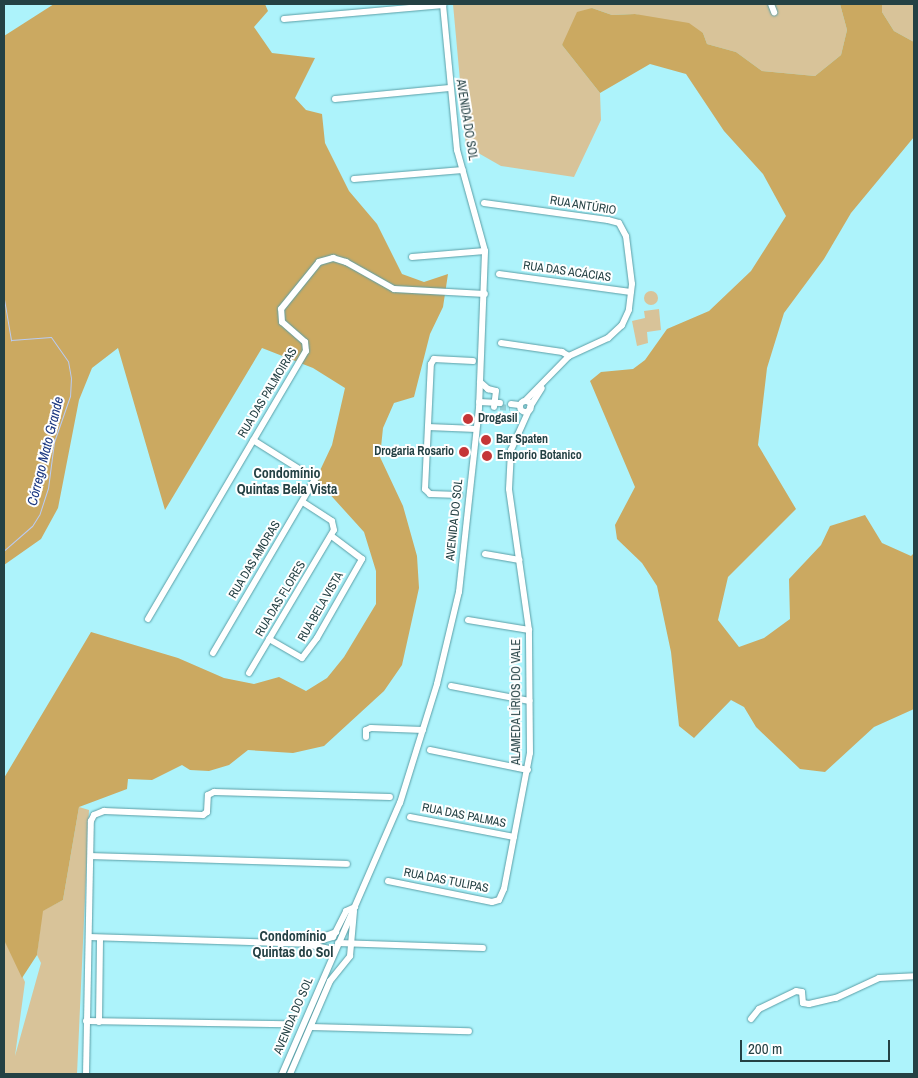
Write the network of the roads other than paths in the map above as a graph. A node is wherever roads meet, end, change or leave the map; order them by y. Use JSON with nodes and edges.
{"nodes":[{"id":1,"x":443,"y":4,"type":"edge"},
{"id":2,"x":770,"y":4,"type":"edge"},
{"id":3,"x":774,"y":12,"type":"dead end"},
{"id":4,"x":284,"y":19,"type":"dead end"},
{"id":5,"x":449,"y":88,"type":"junction"},
{"id":6,"x":335,"y":99,"type":"dead end"},
{"id":7,"x":463,"y":170,"type":"junction"},
{"id":8,"x":354,"y":179,"type":"dead end"},
{"id":9,"x":484,"y":203,"type":"dead end"},
{"id":10,"x":485,"y":251,"type":"junction"},
{"id":11,"x":412,"y":257,"type":"dead end"},
{"id":12,"x":499,"y":274,"type":"dead end"},
{"id":13,"x":631,"y":292,"type":"junction"},
{"id":14,"x":485,"y":294,"type":"junction"},
{"id":15,"x":501,"y":343,"type":"dead end"},
{"id":16,"x":569,"y":356,"type":"junction"},
{"id":17,"x":473,"y":360,"type":"dead end"},
{"id":18,"x":480,"y":382,"type":"junction"},
{"id":19,"x":542,"y":387,"type":"junction"},
{"id":20,"x":480,"y":391,"type":"junction"},
{"id":21,"x":496,"y":392,"type":"junction"},
{"id":22,"x":525,"y":401,"type":"junction"},
{"id":23,"x":479,"y":405,"type":"junction"},
{"id":24,"x":511,"y":406,"type":"tunnel mouth"},
{"id":25,"x":520,"y":408,"type":"junction"},
{"id":26,"x":529,"y":409,"type":"junction"},
{"id":27,"x":428,"y":427,"type":"junction"},
{"id":28,"x":476,"y":429,"type":"junction"},
{"id":29,"x":253,"y":440,"type":"junction"},
{"id":30,"x":513,"y":442,"type":"junction"},
{"id":31,"x":459,"y":495,"type":"dead end"},
{"id":32,"x":303,"y":502,"type":"junction"},
{"id":33,"x":332,"y":536,"type":"junction"},
{"id":34,"x":485,"y":554,"type":"dead end"},
{"id":35,"x":519,"y":560,"type":"junction"},
{"id":36,"x":148,"y":619,"type":"dead end"},
{"id":37,"x":468,"y":620,"type":"dead end"},
{"id":38,"x":529,"y":630,"type":"junction"},
{"id":39,"x":269,"y":639,"type":"junction"},
{"id":40,"x":213,"y":652,"type":"dead end"},
{"id":41,"x":249,"y":673,"type":"dead end"},
{"id":42,"x":451,"y":686,"type":"dead end"},
{"id":43,"x":530,"y":701,"type":"junction"},
{"id":44,"x":423,"y":730,"type":"junction"},
{"id":45,"x":366,"y":737,"type":"dead end"},
{"id":46,"x":430,"y":750,"type":"dead end"},
{"id":47,"x":528,"y":770,"type":"junction"},
{"id":48,"x":390,"y":797,"type":"dead end"},
{"id":49,"x":410,"y":817,"type":"dead end"},
{"id":50,"x":514,"y":837,"type":"junction"},
{"id":51,"x":92,"y":856,"type":"junction"},
{"id":52,"x":347,"y":864,"type":"dead end"},
{"id":53,"x":388,"y":881,"type":"dead end"},
{"id":54,"x":499,"y":900,"type":"joint"},
{"id":55,"x":354,"y":907,"type":"junction"},
{"id":56,"x":334,"y":935,"type":"junction"},
{"id":57,"x":89,"y":937,"type":"junction"},
{"id":58,"x":100,"y":938,"type":"junction"},
{"id":59,"x":338,"y":943,"type":"junction"},
{"id":60,"x":306,"y":944,"type":"junction"},
{"id":61,"x":352,"y":945,"type":"junction"},
{"id":62,"x":483,"y":948,"type":"dead end"},
{"id":63,"x":332,"y":949,"type":"junction"},
{"id":64,"x":914,"y":976,"type":"edge"},
{"id":65,"x":87,"y":988,"type":"junction"},
{"id":66,"x":99,"y":988,"type":"junction"},
{"id":67,"x":752,"y":1019,"type":"dead end"},
{"id":68,"x":86,"y":1021,"type":"junction"},
{"id":69,"x":99,"y":1022,"type":"junction"},
{"id":70,"x":287,"y":1024,"type":"dead end"},
{"id":71,"x":311,"y":1027,"type":"junction"},
{"id":72,"x":469,"y":1031,"type":"dead end"},
{"id":73,"x":86,"y":1074,"type":"edge"},
{"id":74,"x":282,"y":1074,"type":"edge"},
{"id":75,"x":290,"y":1074,"type":"edge"}],
"edges":[{"from":1,"to":4,"type":"street"},
{"from":1,"to":5,"type":"street","name":"AVENIDA DO SOL"},
{"from":2,"to":3,"type":"street"},
{"from":5,"to":6,"type":"street"},
{"from":5,"to":7,"type":"street","name":"AVENIDA DO SOL"},
{"from":7,"to":8,"type":"street"},
{"from":7,"to":10,"type":"street","name":"AVENIDA DO SOL"},
{"from":9,"to":13,"type":"street","name":"RUA ANTÚRIO"},
{"from":10,"to":11,"type":"street"},
{"from":10,"to":14,"type":"street","name":"AVENIDA DO SOL"},
{"from":12,"to":13,"type":"street","name":"RUA DAS ACÁCIAS"},
{"from":13,"to":16,"type":"street","name":"RUA ANTÚRIO"},
{"from":14,"to":18,"type":"street","name":"AVENIDA DO SOL"},
{"from":14,"to":29,"type":"street","name":"RUA DAS PALMOIRAS"},
{"from":15,"to":16,"type":"street"},
{"from":16,"to":19,"type":"street","name":"RUA ANTÚRIO"},
{"from":17,"to":27,"type":"street"},
{"from":18,"to":20,"type":"street","name":"AVENIDA DO SOL"},
{"from":18,"to":21,"type":"street"},
{"from":19,"to":22,"type":"street"},
{"from":19,"to":26,"type":"street","name":"ALAMEDA LÍRIOS DO VALE"},
{"from":20,"to":21,"type":"street"},
{"from":20,"to":23,"type":"street","name":"AVENIDA DO SOL"},
{"from":21,"to":23,"type":"street"},
{"from":22,"to":25,"type":"street"},
{"from":22,"to":26,"type":"street"},
{"from":23,"to":28,"type":"street","name":"AVENIDA DO SOL"},
{"from":24,"to":25,"type":"street"},
{"from":25,"to":26,"type":"street"},
{"from":25,"to":30,"type":"street","name":"ALAMEDA LÍRIOS DO VALE"},
{"from":26,"to":30,"type":"street","name":"ALAMEDA LÍRIOS DO VALE"},
{"from":27,"to":28,"type":"street"},
{"from":27,"to":31,"type":"street"},
{"from":28,"to":44,"type":"street","name":"AVENIDA DO SOL"},
{"from":29,"to":32,"type":"street","name":"RUA DAS AMORAS"},
{"from":29,"to":36,"type":"street","name":"RUA DAS PALMOIRAS"},
{"from":30,"to":35,"type":"street","name":"ALAMEDA LÍRIOS DO VALE"},
{"from":32,"to":33,"type":"street"},
{"from":32,"to":40,"type":"street","name":"RUA DAS AMORAS"},
{"from":33,"to":39,"type":"street","name":"RUA DAS FLORES"},
{"from":33,"to":39,"type":"street","name":"RUA BELA VISTA"},
{"from":34,"to":35,"type":"street"},
{"from":35,"to":38,"type":"street","name":"ALAMEDA LÍRIOS DO VALE"},
{"from":37,"to":38,"type":"street"},
{"from":38,"to":43,"type":"street","name":"ALAMEDA LÍRIOS DO VALE"},
{"from":39,"to":41,"type":"street","name":"RUA DAS FLORES"},
{"from":42,"to":43,"type":"street"},
{"from":43,"to":47,"type":"street","name":"ALAMEDA LÍRIOS DO VALE"},
{"from":44,"to":45,"type":"street"},
{"from":44,"to":55,"type":"street","name":"AVENIDA DO SOL"},
{"from":46,"to":47,"type":"street"},
{"from":47,"to":50,"type":"street","name":"ALAMEDA LÍRIOS DO VALE"},
{"from":48,"to":51,"type":"street"},
{"from":49,"to":50,"type":"street","name":"RUA DAS PALMAS"},
{"from":50,"to":54,"type":"street","name":"ALAMEDA LÍRIOS DO VALE"},
{"from":51,"to":52,"type":"street"},
{"from":51,"to":57,"type":"street"},
{"from":53,"to":54,"type":"street","name":"RUA DAS TULIPAS"},
{"from":55,"to":56,"type":"street"},
{"from":55,"to":59,"type":"street"},
{"from":55,"to":61,"type":"street"},
{"from":56,"to":60,"type":"street"},
{"from":56,"to":63,"type":"street"},
{"from":57,"to":58,"type":"street"},
{"from":57,"to":65,"type":"street"},
{"from":58,"to":60,"type":"street"},
{"from":58,"to":66,"type":"street"},
{"from":59,"to":61,"type":"street"},
{"from":59,"to":63,"type":"street"},
{"from":60,"to":63,"type":"street"},
{"from":61,"to":62,"type":"street"},
{"from":61,"to":71,"type":"street"},
{"from":63,"to":74,"type":"street","name":"AVENIDA DO SOL"},
{"from":64,"to":67,"type":"street"},
{"from":65,"to":66,"type":"street"},
{"from":65,"to":68,"type":"street"},
{"from":66,"to":69,"type":"street"},
{"from":68,"to":69,"type":"street"},
{"from":68,"to":73,"type":"street"},
{"from":69,"to":70,"type":"street"},
{"from":71,"to":72,"type":"street"},
{"from":71,"to":75,"type":"street"}]}
